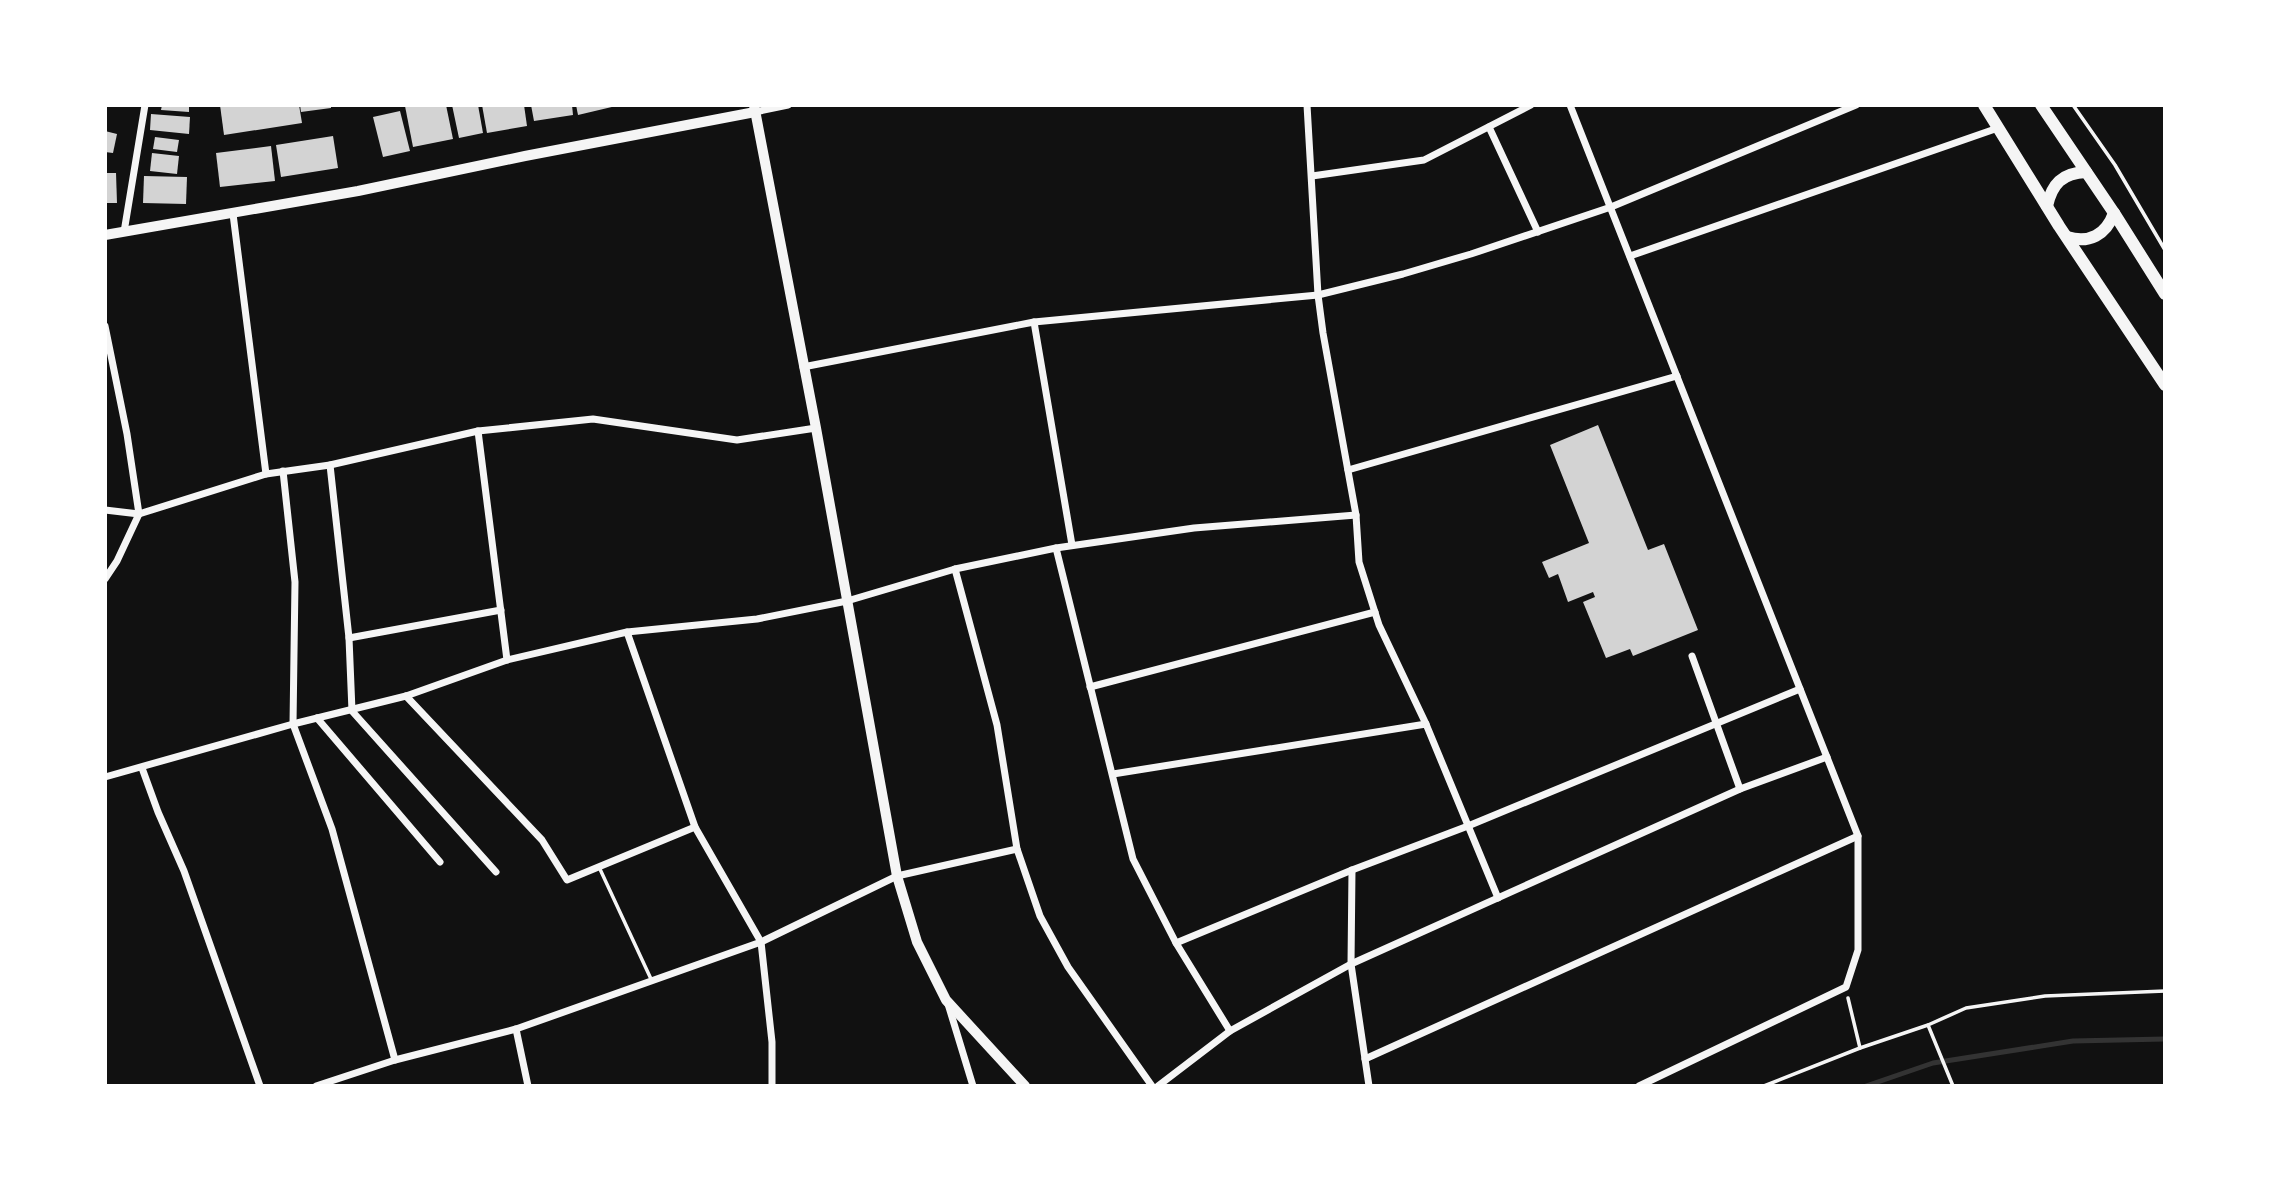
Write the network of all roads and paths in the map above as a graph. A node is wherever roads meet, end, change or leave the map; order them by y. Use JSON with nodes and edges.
{"nodes":[{"id":1,"x":145,"y":105,"type":"edge"},
{"id":2,"x":788,"y":105,"type":"edge"},
{"id":3,"x":1307,"y":105,"type":"edge"},
{"id":4,"x":1531,"y":105,"type":"edge"},
{"id":5,"x":1570,"y":105,"type":"edge"},
{"id":6,"x":1856,"y":105,"type":"edge"},
{"id":7,"x":1984,"y":105,"type":"edge"},
{"id":8,"x":2041,"y":105,"type":"edge"},
{"id":9,"x":2073,"y":105,"type":"edge"},
{"id":10,"x":754,"y":108,"type":"edge"},
{"id":11,"x":1489,"y":127,"type":"junction"},
{"id":12,"x":1998,"y":128,"type":"junction"},
{"id":13,"x":2086,"y":172,"type":"junction"},
{"id":14,"x":1312,"y":176,"type":"junction"},
{"id":15,"x":2047,"y":206,"type":"junction"},
{"id":16,"x":1611,"y":207,"type":"junction"},
{"id":17,"x":2114,"y":213,"type":"junction"},
{"id":18,"x":233,"y":214,"type":"junction"},
{"id":19,"x":124,"y":232,"type":"junction"},
{"id":20,"x":1538,"y":232,"type":"junction"},
{"id":21,"x":105,"y":235,"type":"edge"},
{"id":22,"x":2067,"y":237,"type":"junction"},
{"id":23,"x":2165,"y":250,"type":"edge"},
{"id":24,"x":1630,"y":256,"type":"junction"},
{"id":25,"x":2165,"y":294,"type":"edge"},
{"id":26,"x":1318,"y":295,"type":"junction"},
{"id":27,"x":1034,"y":322,"type":"junction"},
{"id":28,"x":105,"y":326,"type":"edge"},
{"id":29,"x":803,"y":368,"type":"junction"},
{"id":30,"x":1677,"y":376,"type":"junction"},
{"id":31,"x":2165,"y":385,"type":"edge"},
{"id":32,"x":816,"y":428,"type":"junction"},
{"id":33,"x":478,"y":430,"type":"junction"},
{"id":34,"x":330,"y":465,"type":"junction"},
{"id":35,"x":1348,"y":470,"type":"junction"},
{"id":36,"x":283,"y":471,"type":"junction"},
{"id":37,"x":266,"y":474,"type":"junction"},
{"id":38,"x":105,"y":510,"type":"edge"},
{"id":39,"x":139,"y":514,"type":"junction"},
{"id":40,"x":1356,"y":514,"type":"junction"},
{"id":41,"x":1072,"y":545,"type":"junction"},
{"id":42,"x":1056,"y":548,"type":"junction"},
{"id":43,"x":955,"y":569,"type":"junction"},
{"id":44,"x":105,"y":579,"type":"edge"},
{"id":45,"x":846,"y":601,"type":"junction"},
{"id":46,"x":501,"y":610,"type":"junction"},
{"id":47,"x":1375,"y":612,"type":"junction"},
{"id":48,"x":627,"y":632,"type":"junction"},
{"id":49,"x":349,"y":638,"type":"junction"},
{"id":50,"x":1692,"y":656,"type":"dead end"},
{"id":51,"x":507,"y":660,"type":"junction"},
{"id":52,"x":1090,"y":687,"type":"junction"},
{"id":53,"x":1800,"y":688,"type":"junction"},
{"id":54,"x":406,"y":696,"type":"junction"},
{"id":55,"x":352,"y":711,"type":"junction"},
{"id":56,"x":317,"y":718,"type":"junction"},
{"id":57,"x":1716,"y":723,"type":"junction"},
{"id":58,"x":293,"y":724,"type":"junction"},
{"id":59,"x":1426,"y":724,"type":"junction"},
{"id":60,"x":1827,"y":757,"type":"junction"},
{"id":61,"x":142,"y":768,"type":"junction"},
{"id":62,"x":1113,"y":774,"type":"junction"},
{"id":63,"x":105,"y":777,"type":"edge"},
{"id":64,"x":1740,"y":789,"type":"junction"},
{"id":65,"x":695,"y":827,"type":"junction"},
{"id":66,"x":1468,"y":827,"type":"junction"},
{"id":67,"x":1858,"y":836,"type":"junction"},
{"id":68,"x":1017,"y":849,"type":"junction"},
{"id":69,"x":440,"y":862,"type":"dead end"},
{"id":70,"x":599,"y":867,"type":"junction"},
{"id":71,"x":1352,"y":870,"type":"junction"},
{"id":72,"x":496,"y":872,"type":"dead end"},
{"id":73,"x":897,"y":876,"type":"junction"},
{"id":74,"x":1497,"y":898,"type":"junction"},
{"id":75,"x":761,"y":942,"type":"junction"},
{"id":76,"x":1177,"y":943,"type":"junction"},
{"id":77,"x":1351,"y":964,"type":"junction"},
{"id":78,"x":652,"y":981,"type":"junction"},
{"id":79,"x":1846,"y":987,"type":"junction"},
{"id":80,"x":2165,"y":991,"type":"edge"},
{"id":81,"x":946,"y":1000,"type":"junction"},
{"id":82,"x":1928,"y":1026,"type":"junction"},
{"id":83,"x":516,"y":1029,"type":"junction"},
{"id":84,"x":1230,"y":1031,"type":"junction"},
{"id":85,"x":1860,"y":1048,"type":"junction"},
{"id":86,"x":1365,"y":1059,"type":"junction"},
{"id":87,"x":395,"y":1060,"type":"junction"},
{"id":88,"x":260,"y":1086,"type":"edge"},
{"id":89,"x":316,"y":1086,"type":"edge"},
{"id":90,"x":527,"y":1086,"type":"edge"},
{"id":91,"x":772,"y":1086,"type":"edge"},
{"id":92,"x":973,"y":1086,"type":"edge"},
{"id":93,"x":1026,"y":1086,"type":"edge"},
{"id":94,"x":1152,"y":1086,"type":"edge"},
{"id":95,"x":1158,"y":1086,"type":"edge"},
{"id":96,"x":1369,"y":1086,"type":"edge"},
{"id":97,"x":1639,"y":1086,"type":"edge"},
{"id":98,"x":1764,"y":1086,"type":"edge"},
{"id":99,"x":1953,"y":1086,"type":"edge"}],
"edges":[{"from":1,"to":19,"type":"street"},
{"from":2,"to":10,"type":"street"},
{"from":3,"to":14,"type":"street"},
{"from":4,"to":11,"type":"street"},
{"from":5,"to":16,"type":"street"},
{"from":6,"to":16,"type":"street"},
{"from":7,"to":12,"type":"main road"},
{"from":8,"to":13,"type":"main road"},
{"from":9,"to":23,"type":"path"},
{"from":10,"to":18,"type":"street"},
{"from":10,"to":29,"type":"street"},
{"from":11,"to":14,"type":"street"},
{"from":11,"to":20,"type":"street"},
{"from":12,"to":15,"type":"main road"},
{"from":12,"to":24,"type":"street"},
{"from":13,"to":15,"type":"main road"},
{"from":13,"to":17,"type":"main road"},
{"from":14,"to":26,"type":"street"},
{"from":15,"to":22,"type":"main road"},
{"from":16,"to":20,"type":"street"},
{"from":16,"to":24,"type":"street"},
{"from":17,"to":22,"type":"main road"},
{"from":17,"to":25,"type":"main road"},
{"from":18,"to":19,"type":"street"},
{"from":18,"to":37,"type":"street"},
{"from":19,"to":21,"type":"street"},
{"from":20,"to":26,"type":"street"},
{"from":22,"to":31,"type":"main road"},
{"from":24,"to":30,"type":"street"},
{"from":26,"to":27,"type":"street"},
{"from":26,"to":35,"type":"street"},
{"from":27,"to":29,"type":"street"},
{"from":27,"to":41,"type":"street"},
{"from":28,"to":39,"type":"street"},
{"from":29,"to":32,"type":"street"},
{"from":30,"to":35,"type":"street"},
{"from":30,"to":53,"type":"street"},
{"from":32,"to":33,"type":"street"},
{"from":32,"to":45,"type":"street"},
{"from":33,"to":34,"type":"street"},
{"from":33,"to":46,"type":"street"},
{"from":34,"to":36,"type":"street"},
{"from":34,"to":49,"type":"street"},
{"from":35,"to":40,"type":"street"},
{"from":36,"to":37,"type":"street"},
{"from":36,"to":58,"type":"street"},
{"from":37,"to":39,"type":"street"},
{"from":38,"to":39,"type":"street"},
{"from":39,"to":44,"type":"street"},
{"from":40,"to":41,"type":"street"},
{"from":40,"to":47,"type":"street"},
{"from":41,"to":42,"type":"street"},
{"from":42,"to":43,"type":"street"},
{"from":42,"to":52,"type":"street"},
{"from":43,"to":45,"type":"street"},
{"from":43,"to":68,"type":"street"},
{"from":45,"to":48,"type":"street"},
{"from":45,"to":73,"type":"street"},
{"from":46,"to":49,"type":"street"},
{"from":46,"to":51,"type":"street"},
{"from":47,"to":52,"type":"street"},
{"from":47,"to":59,"type":"street"},
{"from":48,"to":51,"type":"street"},
{"from":48,"to":65,"type":"street"},
{"from":49,"to":55,"type":"street"},
{"from":50,"to":57,"type":"street"},
{"from":51,"to":54,"type":"street"},
{"from":52,"to":62,"type":"street"},
{"from":53,"to":57,"type":"street"},
{"from":53,"to":60,"type":"street"},
{"from":54,"to":55,"type":"street"},
{"from":54,"to":70,"type":"street"},
{"from":55,"to":56,"type":"street"},
{"from":55,"to":72,"type":"street"},
{"from":56,"to":58,"type":"street"},
{"from":56,"to":69,"type":"street"},
{"from":57,"to":64,"type":"street"},
{"from":57,"to":66,"type":"street"},
{"from":58,"to":61,"type":"street"},
{"from":58,"to":87,"type":"street"},
{"from":59,"to":62,"type":"street"},
{"from":59,"to":66,"type":"street"},
{"from":60,"to":64,"type":"street"},
{"from":60,"to":67,"type":"street"},
{"from":61,"to":63,"type":"street"},
{"from":61,"to":88,"type":"street"},
{"from":62,"to":76,"type":"street"},
{"from":64,"to":74,"type":"street"},
{"from":65,"to":70,"type":"street"},
{"from":65,"to":75,"type":"street"},
{"from":66,"to":71,"type":"street"},
{"from":66,"to":74,"type":"street"},
{"from":67,"to":79,"type":"street"},
{"from":67,"to":86,"type":"street"},
{"from":68,"to":73,"type":"street"},
{"from":68,"to":94,"type":"street"},
{"from":70,"to":78,"type":"lane"},
{"from":71,"to":76,"type":"street"},
{"from":71,"to":77,"type":"street"},
{"from":73,"to":75,"type":"street"},
{"from":73,"to":81,"type":"street"},
{"from":74,"to":77,"type":"street"},
{"from":75,"to":78,"type":"street"},
{"from":75,"to":91,"type":"street"},
{"from":76,"to":84,"type":"street"},
{"from":77,"to":84,"type":"street"},
{"from":77,"to":86,"type":"street"},
{"from":78,"to":83,"type":"street"},
{"from":79,"to":85,"type":"path"},
{"from":79,"to":97,"type":"street"},
{"from":80,"to":82,"type":"path"},
{"from":81,"to":92,"type":"street"},
{"from":81,"to":93,"type":"street"},
{"from":82,"to":85,"type":"path"},
{"from":82,"to":99,"type":"path"},
{"from":83,"to":87,"type":"street"},
{"from":83,"to":90,"type":"street"},
{"from":84,"to":95,"type":"street"},
{"from":85,"to":98,"type":"path"},
{"from":86,"to":96,"type":"street"},
{"from":87,"to":89,"type":"street"}]}
